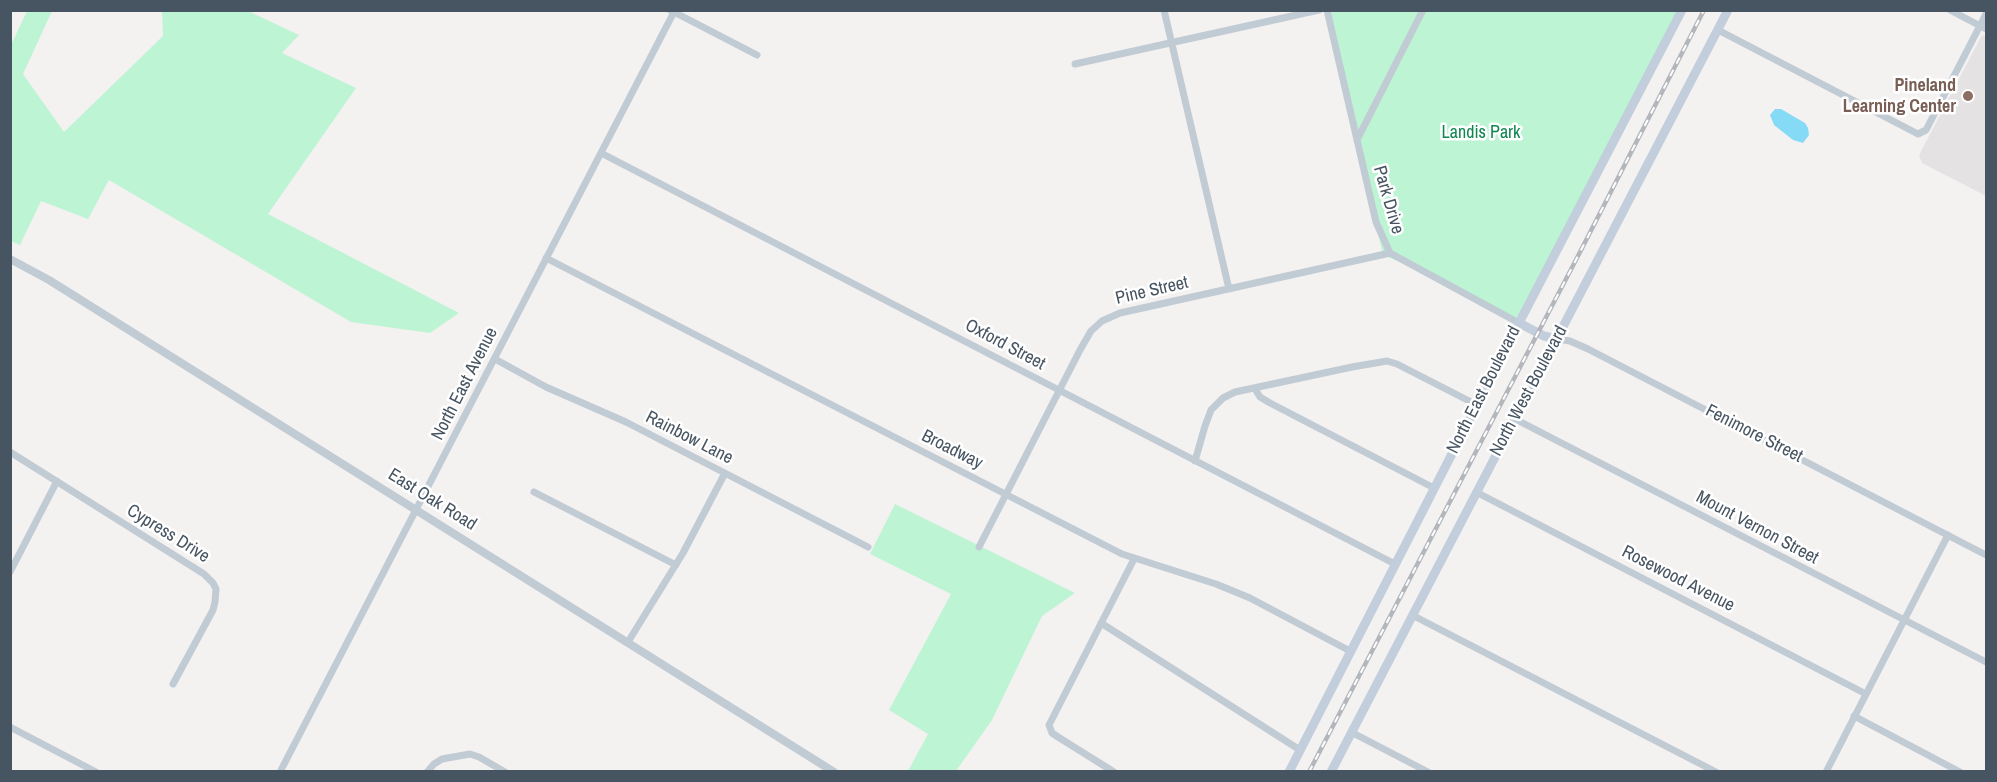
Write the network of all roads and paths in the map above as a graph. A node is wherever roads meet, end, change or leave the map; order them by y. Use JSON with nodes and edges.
{"nodes":[{"id":1,"x":1164,"y":10,"type":"edge"},
{"id":2,"x":1319,"y":10,"type":"edge"},
{"id":3,"x":1327,"y":10,"type":"edge"},
{"id":4,"x":1423,"y":10,"type":"edge"},
{"id":5,"x":1682,"y":10,"type":"edge"},
{"id":6,"x":1728,"y":10,"type":"edge"},
{"id":7,"x":1950,"y":10,"type":"edge"},
{"id":8,"x":673,"y":11,"type":"edge"},
{"id":9,"x":1986,"y":14,"type":"edge"},
{"id":10,"x":1983,"y":28,"type":"edge"},
{"id":11,"x":1718,"y":30,"type":"junction"},
{"id":12,"x":1172,"y":44,"type":"junction"},
{"id":13,"x":757,"y":55,"type":"dead end"},
{"id":14,"x":1075,"y":64,"type":"dead end"},
{"id":15,"x":1357,"y":140,"type":"junction"},
{"id":16,"x":601,"y":153,"type":"junction"},
{"id":17,"x":1390,"y":254,"type":"junction"},
{"id":18,"x":546,"y":258,"type":"junction"},
{"id":19,"x":10,"y":259,"type":"edge"},
{"id":20,"x":1228,"y":289,"type":"junction"},
{"id":21,"x":1519,"y":323,"type":"junction"},
{"id":22,"x":1557,"y":339,"type":"junction"},
{"id":23,"x":495,"y":359,"type":"junction"},
{"id":24,"x":1255,"y":388,"type":"junction"},
{"id":25,"x":1059,"y":391,"type":"junction"},
{"id":26,"x":1477,"y":405,"type":"junction"},
{"id":27,"x":1515,"y":418,"type":"junction"},
{"id":28,"x":10,"y":452,"type":"edge"},
{"id":29,"x":1195,"y":461,"type":"junction"},
{"id":30,"x":724,"y":473,"type":"junction"},
{"id":31,"x":57,"y":481,"type":"junction"},
{"id":32,"x":1434,"y":488,"type":"junction"},
{"id":33,"x":534,"y":492,"type":"dead end"},
{"id":34,"x":1476,"y":492,"type":"junction"},
{"id":35,"x":1006,"y":494,"type":"junction"},
{"id":36,"x":416,"y":510,"type":"junction"},
{"id":37,"x":1948,"y":535,"type":"junction"},
{"id":38,"x":868,"y":547,"type":"dead end"},
{"id":39,"x":979,"y":547,"type":"dead end"},
{"id":40,"x":1986,"y":555,"type":"edge"},
{"id":41,"x":1134,"y":559,"type":"junction"},
{"id":42,"x":1395,"y":564,"type":"junction"},
{"id":43,"x":676,"y":565,"type":"junction"},
{"id":44,"x":10,"y":572,"type":"edge"},
{"id":45,"x":1412,"y":615,"type":"junction"},
{"id":46,"x":1904,"y":620,"type":"junction"},
{"id":47,"x":1101,"y":623,"type":"junction"},
{"id":48,"x":628,"y":642,"type":"junction"},
{"id":49,"x":1350,"y":651,"type":"junction"},
{"id":50,"x":1986,"y":662,"type":"edge"},
{"id":51,"x":173,"y":684,"type":"dead end"},
{"id":52,"x":1866,"y":694,"type":"junction"},
{"id":53,"x":1854,"y":716,"type":"junction"},
{"id":54,"x":10,"y":727,"type":"edge"},
{"id":55,"x":1351,"y":732,"type":"junction"},
{"id":56,"x":1300,"y":750,"type":"junction"},
{"id":57,"x":96,"y":771,"type":"edge"},
{"id":58,"x":280,"y":771,"type":"edge"},
{"id":59,"x":427,"y":771,"type":"edge"},
{"id":60,"x":506,"y":771,"type":"edge"},
{"id":61,"x":834,"y":771,"type":"edge"},
{"id":62,"x":1114,"y":771,"type":"edge"},
{"id":63,"x":1289,"y":771,"type":"edge"},
{"id":64,"x":1330,"y":771,"type":"edge"},
{"id":65,"x":1428,"y":771,"type":"edge"},
{"id":66,"x":1716,"y":771,"type":"edge"},
{"id":67,"x":1826,"y":771,"type":"edge"},
{"id":68,"x":1960,"y":771,"type":"edge"}],
"edges":[{"from":1,"to":12,"type":"street"},
{"from":2,"to":12,"type":"street"},
{"from":3,"to":15,"type":"street","name":"Park Drive"},
{"from":4,"to":15,"type":"street"},
{"from":5,"to":21,"type":"main road","name":"North East Boulevard"},
{"from":6,"to":11,"type":"main road","name":"North West Boulevard"},
{"from":7,"to":10,"type":"street"},
{"from":8,"to":13,"type":"street"},
{"from":8,"to":16,"type":"street","name":"North East Avenue"},
{"from":9,"to":10,"type":"street"},
{"from":10,"to":11,"type":"street"},
{"from":11,"to":22,"type":"main road","name":"North West Boulevard"},
{"from":12,"to":14,"type":"street"},
{"from":12,"to":20,"type":"street"},
{"from":15,"to":17,"type":"street","name":"Park Drive"},
{"from":16,"to":18,"type":"street","name":"North East Avenue"},
{"from":16,"to":25,"type":"street","name":"Oxford Street"},
{"from":17,"to":20,"type":"street","name":"Pine Street"},
{"from":17,"to":21,"type":"street","name":"Park Drive"},
{"from":18,"to":23,"type":"street","name":"North East Avenue"},
{"from":18,"to":35,"type":"street","name":"Broadway"},
{"from":19,"to":36,"type":"street","name":"East Oak Road"},
{"from":20,"to":25,"type":"street","name":"Pine Street"},
{"from":21,"to":22,"type":"main road","name":"Fenimore Street"},
{"from":21,"to":26,"type":"main road","name":"North East Boulevard"},
{"from":22,"to":27,"type":"main road","name":"North West Boulevard"},
{"from":22,"to":37,"type":"street","name":"Fenimore Street"},
{"from":23,"to":30,"type":"street","name":"Rainbow Lane"},
{"from":23,"to":36,"type":"street","name":"North East Avenue"},
{"from":24,"to":26,"type":"street"},
{"from":24,"to":29,"type":"street"},
{"from":24,"to":32,"type":"street"},
{"from":25,"to":29,"type":"street","name":"Oxford Street"},
{"from":25,"to":35,"type":"street","name":"Pine Street"},
{"from":26,"to":32,"type":"main road","name":"North East Boulevard"},
{"from":27,"to":34,"type":"main road","name":"North West Boulevard"},
{"from":27,"to":46,"type":"street","name":"Mount Vernon Street"},
{"from":28,"to":31,"type":"street","name":"Cypress Drive"},
{"from":29,"to":42,"type":"street","name":"Oxford Street"},
{"from":30,"to":38,"type":"street","name":"Rainbow Lane"},
{"from":30,"to":43,"type":"street"},
{"from":31,"to":44,"type":"street"},
{"from":31,"to":51,"type":"street","name":"Cypress Drive"},
{"from":32,"to":42,"type":"main road","name":"North East Boulevard"},
{"from":33,"to":43,"type":"street"},
{"from":34,"to":45,"type":"main road","name":"North West Boulevard"},
{"from":34,"to":52,"type":"street","name":"Rosewood Avenue"},
{"from":35,"to":39,"type":"street","name":"Pine Street"},
{"from":35,"to":41,"type":"street","name":"Broadway"},
{"from":36,"to":48,"type":"street","name":"East Oak Road"},
{"from":36,"to":58,"type":"street","name":"North East Avenue"},
{"from":37,"to":40,"type":"street","name":"Fenimore Street"},
{"from":37,"to":46,"type":"street"},
{"from":41,"to":47,"type":"street"},
{"from":41,"to":49,"type":"street","name":"Broadway"},
{"from":42,"to":49,"type":"main road","name":"North East Boulevard"},
{"from":43,"to":48,"type":"street"},
{"from":45,"to":55,"type":"main road","name":"North West Boulevard"},
{"from":45,"to":66,"type":"street"},
{"from":46,"to":50,"type":"street","name":"Mount Vernon Street"},
{"from":46,"to":52,"type":"street"},
{"from":47,"to":56,"type":"street"},
{"from":47,"to":62,"type":"street"},
{"from":48,"to":61,"type":"street","name":"East Oak Road"},
{"from":49,"to":56,"type":"main road","name":"North East Boulevard"},
{"from":52,"to":53,"type":"street"},
{"from":53,"to":67,"type":"street"},
{"from":53,"to":68,"type":"street"},
{"from":54,"to":57,"type":"street"},
{"from":55,"to":64,"type":"main road","name":"North West Boulevard"},
{"from":55,"to":65,"type":"street"},
{"from":56,"to":63,"type":"main road","name":"North East Boulevard"},
{"from":59,"to":60,"type":"street"}]}
